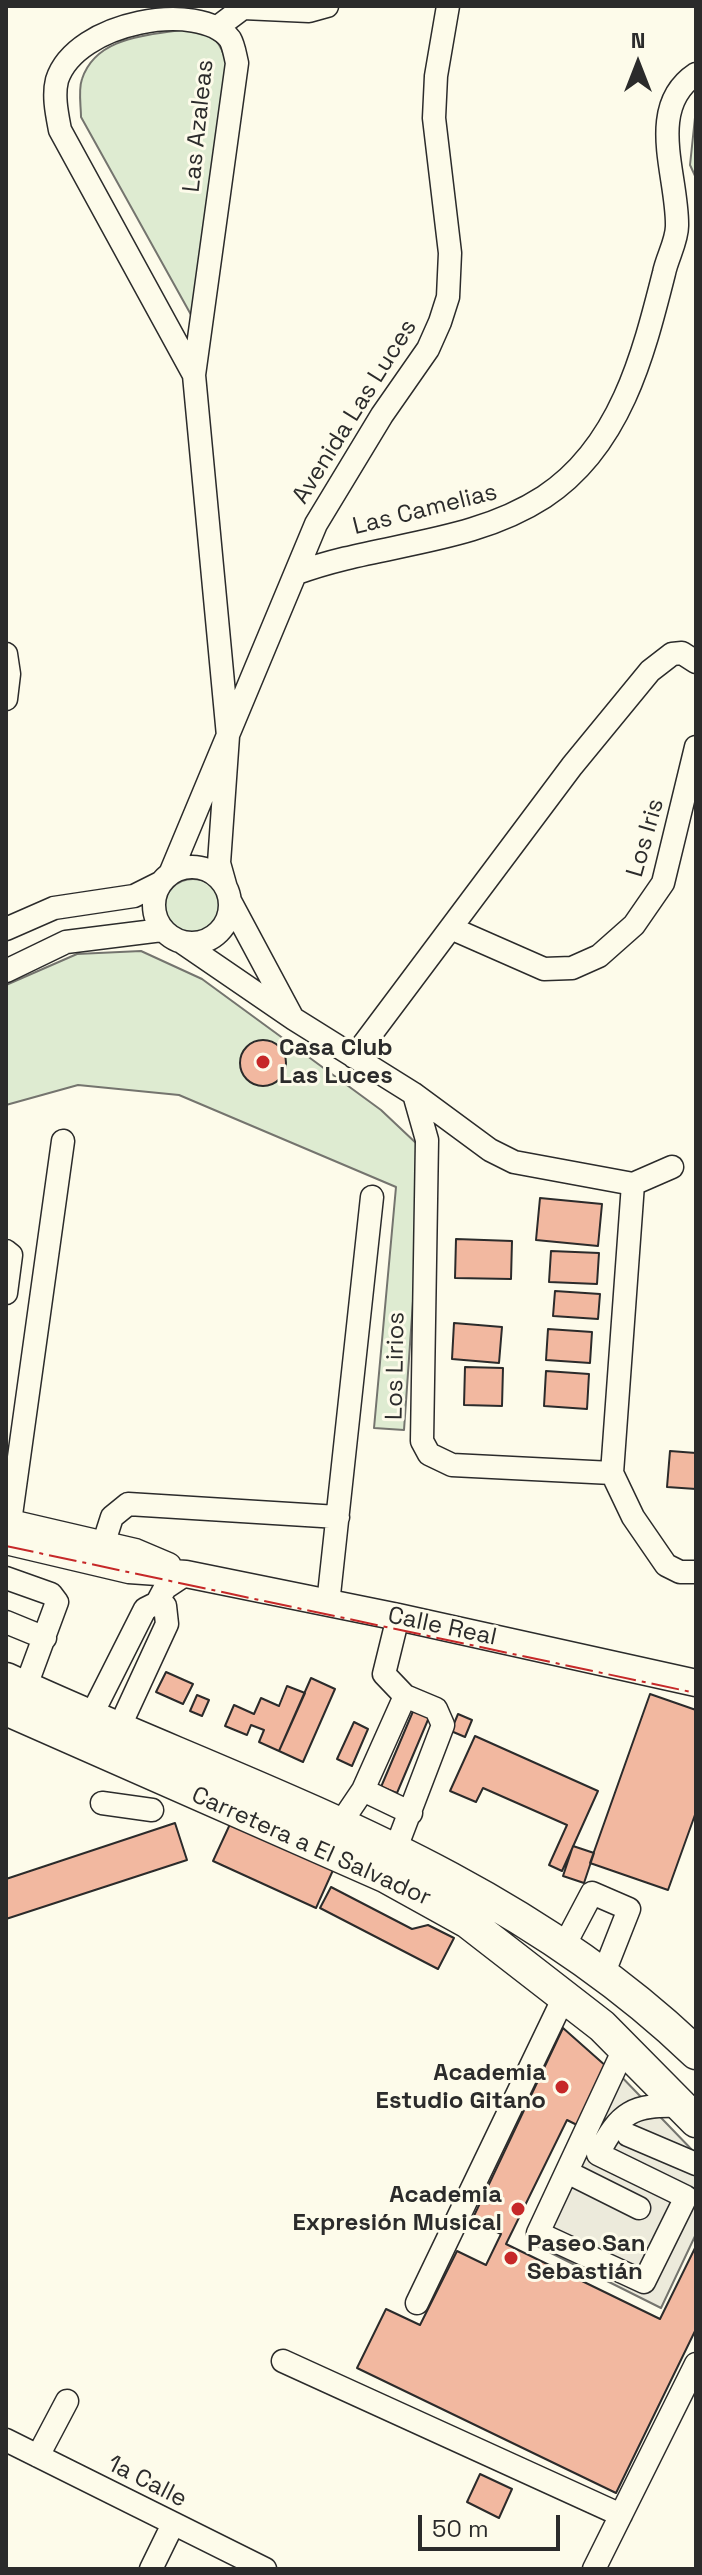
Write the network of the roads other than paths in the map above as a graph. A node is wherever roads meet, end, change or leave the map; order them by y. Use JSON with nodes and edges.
{"nodes":[{"id":1,"x":327,"y":6,"type":"edge"},
{"id":2,"x":448,"y":6,"type":"edge"},
{"id":3,"x":219,"y":26,"type":"junction"},
{"id":4,"x":696,"y":74,"type":"edge"},
{"id":5,"x":687,"y":226,"type":"edge"},
{"id":6,"x":194,"y":375,"type":"junction"},
{"id":7,"x":297,"y":573,"type":"junction"},
{"id":8,"x":6,"y":654,"type":"edge"},
{"id":9,"x":696,"y":662,"type":"edge"},
{"id":10,"x":6,"y":699,"type":"edge"},
{"id":11,"x":228,"y":736,"type":"junction"},
{"id":12,"x":696,"y":747,"type":"edge"},
{"id":13,"x":165,"y":879,"type":"junction"},
{"id":14,"x":228,"y":895,"type":"junction"},
{"id":15,"x":6,"y":929,"type":"edge"},
{"id":16,"x":453,"y":929,"type":"junction"},
{"id":17,"x":162,"y":930,"type":"junction"},
{"id":18,"x":183,"y":943,"type":"junction"},
{"id":19,"x":6,"y":971,"type":"edge"},
{"id":20,"x":294,"y":1019,"type":"junction"},
{"id":21,"x":354,"y":1057,"type":"junction"},
{"id":22,"x":414,"y":1094,"type":"junction"},
{"id":23,"x":475,"y":1138,"type":"junction"},
{"id":24,"x":63,"y":1141,"type":"dead end"},
{"id":25,"x":672,"y":1167,"type":"dead end"},
{"id":26,"x":426,"y":1170,"type":"junction"},
{"id":27,"x":633,"y":1184,"type":"junction"},
{"id":28,"x":372,"y":1197,"type":"dead end"},
{"id":29,"x":6,"y":1251,"type":"edge"},
{"id":30,"x":6,"y":1293,"type":"edge"},
{"id":31,"x":612,"y":1473,"type":"junction"},
{"id":32,"x":338,"y":1517,"type":"junction"},
{"id":33,"x":7,"y":1529,"type":"edge"},
{"id":34,"x":103,"y":1545,"type":"junction"},
{"id":35,"x":696,"y":1572,"type":"edge"},
{"id":36,"x":186,"y":1574,"type":"junction"},
{"id":37,"x":6,"y":1578,"type":"edge"},
{"id":38,"x":328,"y":1604,"type":"junction"},
{"id":39,"x":398,"y":1617,"type":"junction"},
{"id":40,"x":6,"y":1622,"type":"edge"},
{"id":41,"x":45,"y":1638,"type":"junction"},
{"id":42,"x":696,"y":1683,"type":"edge"},
{"id":43,"x":16,"y":1688,"type":"edge"},
{"id":44,"x":405,"y":1696,"type":"junction"},
{"id":45,"x":105,"y":1722,"type":"junction"},
{"id":46,"x":6,"y":1723,"type":"edge"},
{"id":47,"x":46,"y":1728,"type":"junction"},
{"id":48,"x":363,"y":1790,"type":"junction"},
{"id":49,"x":102,"y":1803,"type":"dead end"},
{"id":50,"x":152,"y":1810,"type":"dead end"},
{"id":51,"x":411,"y":1813,"type":"junction"},
{"id":52,"x":340,"y":1824,"type":"junction"},
{"id":53,"x":396,"y":1848,"type":"junction"},
{"id":54,"x":564,"y":1946,"type":"junction"},
{"id":55,"x":603,"y":1975,"type":"junction"},
{"id":56,"x":565,"y":1995,"type":"junction"},
{"id":57,"x":624,"y":2049,"type":"junction"},
{"id":58,"x":696,"y":2053,"type":"edge"},
{"id":59,"x":688,"y":2114,"type":"edge"},
{"id":60,"x":628,"y":2135,"type":"dead end"},
{"id":61,"x":589,"y":2150,"type":"junction"},
{"id":62,"x":696,"y":2164,"type":"edge"},
{"id":63,"x":567,"y":2172,"type":"junction"},
{"id":64,"x":639,"y":2208,"type":"dead end"},
{"id":65,"x":417,"y":2303,"type":"dead end"},
{"id":66,"x":283,"y":2361,"type":"dead end"},
{"id":67,"x":696,"y":2364,"type":"edge"},
{"id":68,"x":67,"y":2401,"type":"dead end"},
{"id":69,"x":6,"y":2440,"type":"edge"},
{"id":70,"x":38,"y":2456,"type":"junction"},
{"id":71,"x":621,"y":2515,"type":"junction"},
{"id":72,"x":173,"y":2524,"type":"junction"},
{"id":73,"x":151,"y":2569,"type":"edge"},
{"id":74,"x":265,"y":2569,"type":"edge"},
{"id":75,"x":594,"y":2569,"type":"edge"}],
"edges":[{"from":1,"to":3,"type":"street"},
{"from":2,"to":7,"type":"street","name":"Avenida Las Luces"},
{"from":3,"to":6,"type":"street","name":"Las Azaleas"},
{"from":3,"to":6,"type":"street","name":"Las Azaleas"},
{"from":4,"to":5,"type":"street","name":"Las Camelias"},
{"from":5,"to":7,"type":"street","name":"Las Camelias"},
{"from":6,"to":11,"type":"street","name":"Las Azaleas"},
{"from":7,"to":11,"type":"street","name":"Avenida Las Luces"},
{"from":8,"to":10,"type":"street"},
{"from":9,"to":16,"type":"street"},
{"from":11,"to":13,"type":"street","name":"Avenida Las Luces"},
{"from":11,"to":14,"type":"street","name":"Avenida Las Luces"},
{"from":12,"to":16,"type":"street","name":"Los Iris"},
{"from":13,"to":14,"type":"street"},
{"from":13,"to":15,"type":"street"},
{"from":13,"to":17,"type":"street"},
{"from":14,"to":18,"type":"street"},
{"from":14,"to":20,"type":"street"},
{"from":16,"to":21,"type":"street"},
{"from":17,"to":18,"type":"street"},
{"from":17,"to":19,"type":"street"},
{"from":18,"to":20,"type":"street"},
{"from":20,"to":21,"type":"street"},
{"from":21,"to":22,"type":"street"},
{"from":22,"to":23,"type":"street"},
{"from":22,"to":26,"type":"street","name":"Los Lirios"},
{"from":23,"to":26,"type":"street"},
{"from":23,"to":27,"type":"street"},
{"from":24,"to":33,"type":"street"},
{"from":25,"to":27,"type":"street"},
{"from":26,"to":31,"type":"street","name":"Los Lirios"},
{"from":27,"to":31,"type":"street"},
{"from":28,"to":32,"type":"street"},
{"from":29,"to":30,"type":"street"},
{"from":31,"to":35,"type":"street"},
{"from":32,"to":34,"type":"street"},
{"from":32,"to":38,"type":"street"},
{"from":33,"to":34,"type":"main road","name":"Calle Real"},
{"from":33,"to":36,"type":"main road","name":"Calle Real"},
{"from":34,"to":36,"type":"main road","name":"Calle Real"},
{"from":36,"to":38,"type":"main road","name":"Calle Real"},
{"from":36,"to":45,"type":"street"},
{"from":37,"to":41,"type":"street"},
{"from":38,"to":39,"type":"main road","name":"Calle Real"},
{"from":39,"to":42,"type":"main road","name":"Calle Real"},
{"from":39,"to":44,"type":"street"},
{"from":40,"to":41,"type":"street"},
{"from":41,"to":43,"type":"street"},
{"from":43,"to":45,"type":"highway","name":"Carretera a El Salvador"},
{"from":43,"to":47,"type":"highway","name":"Carretera a El Salvador"},
{"from":44,"to":48,"type":"street"},
{"from":44,"to":51,"type":"street"},
{"from":45,"to":52,"type":"highway","name":"Carretera a El Salvador"},
{"from":46,"to":47,"type":"highway"},
{"from":47,"to":56,"type":"highway","name":"Carretera a El Salvador"},
{"from":48,"to":51,"type":"street"},
{"from":48,"to":52,"type":"street"},
{"from":49,"to":50,"type":"street"},
{"from":51,"to":53,"type":"street"},
{"from":52,"to":53,"type":"highway","name":"Carretera a El Salvador"},
{"from":53,"to":54,"type":"highway","name":"Carretera a El Salvador"},
{"from":54,"to":55,"type":"highway","name":"Carretera a El Salvador"},
{"from":54,"to":55,"type":"street"},
{"from":55,"to":58,"type":"highway","name":"Carretera a El Salvador"},
{"from":56,"to":57,"type":"highway","name":"Carretera a El Salvador"},
{"from":56,"to":65,"type":"street"},
{"from":57,"to":59,"type":"highway","name":"Carretera a El Salvador"},
{"from":57,"to":61,"type":"street"},
{"from":59,"to":61,"type":"street"},
{"from":60,"to":62,"type":"street"},
{"from":61,"to":63,"type":"street"},
{"from":61,"to":63,"type":"street"},
{"from":63,"to":64,"type":"street"},
{"from":66,"to":71,"type":"street"},
{"from":67,"to":71,"type":"street"},
{"from":68,"to":70,"type":"street"},
{"from":69,"to":70,"type":"street","name":"1a Calle"},
{"from":70,"to":72,"type":"street","name":"1a Calle"},
{"from":71,"to":75,"type":"street"},
{"from":72,"to":73,"type":"street"},
{"from":72,"to":74,"type":"street","name":"1a Calle"}]}
